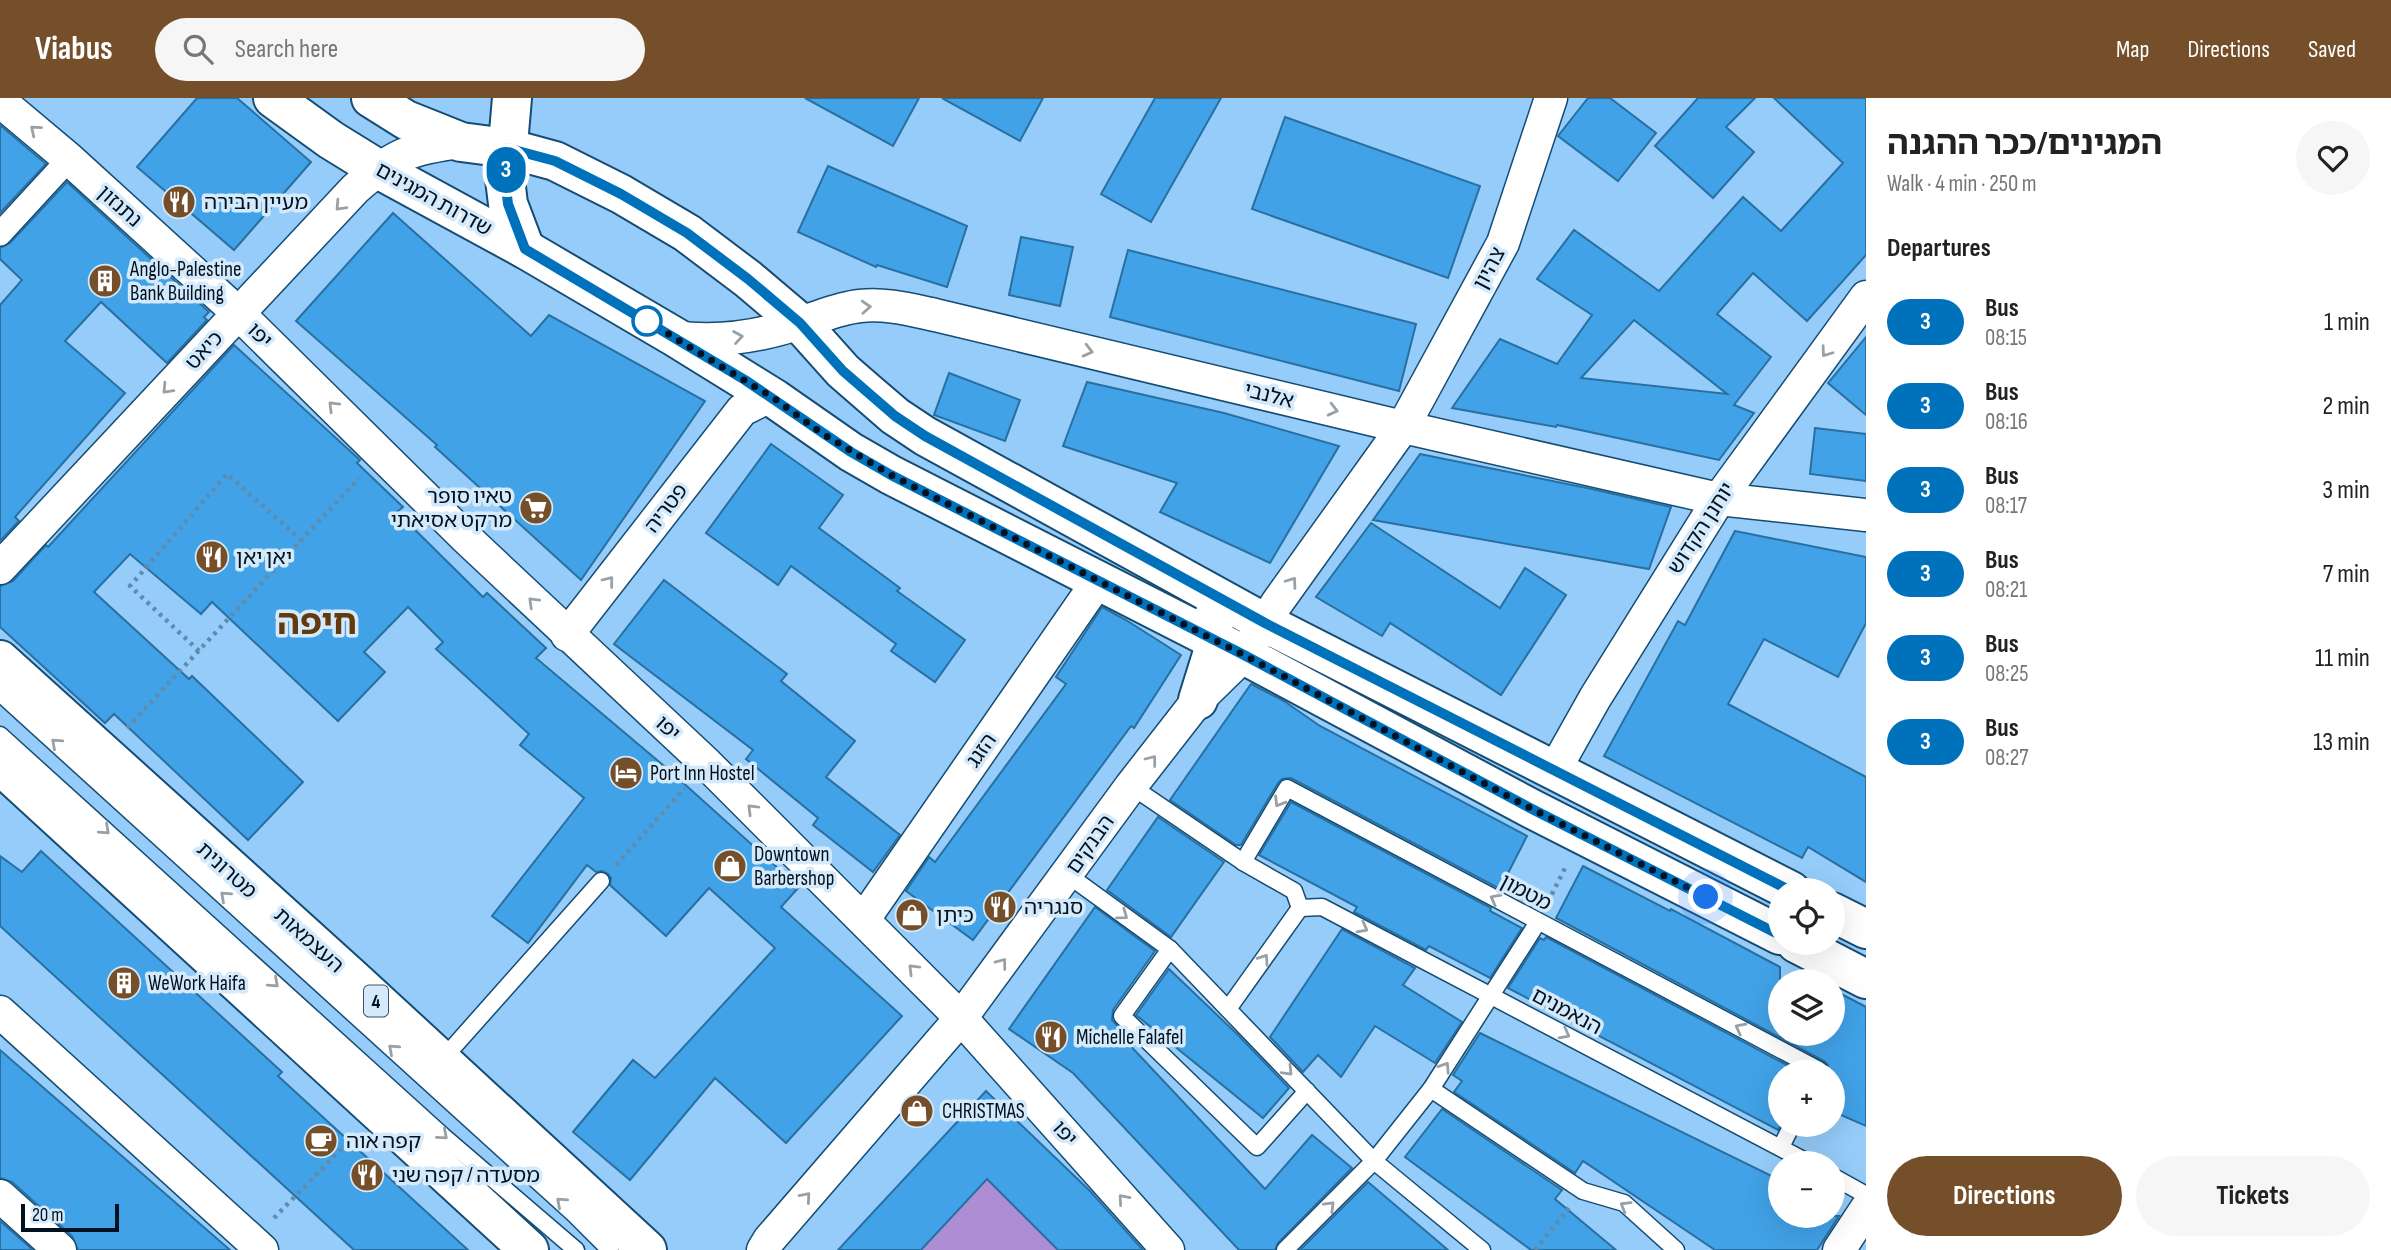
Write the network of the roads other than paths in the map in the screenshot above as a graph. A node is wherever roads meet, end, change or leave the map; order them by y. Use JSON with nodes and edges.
{"nodes":[{"id":1,"x":273,"y":98,"type":"edge"},
{"id":2,"x":371,"y":98,"type":"edge"},
{"id":3,"x":512,"y":98,"type":"edge"},
{"id":4,"x":1551,"y":98,"type":"edge"},
{"id":5,"x":0,"y":101,"type":"edge"},
{"id":6,"x":461,"y":142,"type":"junction"},
{"id":7,"x":507,"y":148,"type":"junction"},
{"id":8,"x":69,"y":159,"type":"junction"},
{"id":9,"x":378,"y":169,"type":"junction"},
{"id":10,"x":0,"y":234,"type":"edge"},
{"id":11,"x":525,"y":249,"type":"junction"},
{"id":12,"x":1866,"y":297,"type":"edge"},
{"id":13,"x":238,"y":313,"type":"junction"},
{"id":14,"x":800,"y":323,"type":"junction"},
{"id":15,"x":675,"y":337,"type":"junction"},
{"id":16,"x":775,"y":399,"type":"junction"},
{"id":17,"x":1403,"y":427,"type":"junction"},
{"id":18,"x":1719,"y":499,"type":"junction"},
{"id":19,"x":1866,"y":516,"type":"edge"},
{"id":20,"x":0,"y":568,"type":"edge"},
{"id":21,"x":1098,"y":581,"type":"junction"},
{"id":22,"x":1210,"y":593,"type":"junction"},
{"id":23,"x":1265,"y":623,"type":"junction"},
{"id":24,"x":567,"y":635,"type":"junction"},
{"id":25,"x":1228,"y":648,"type":"junction"},
{"id":26,"x":0,"y":660,"type":"edge"},
{"id":27,"x":0,"y":693,"type":"edge"},
{"id":28,"x":1198,"y":700,"type":"joint"},
{"id":29,"x":0,"y":735,"type":"edge"},
{"id":30,"x":1554,"y":771,"type":"junction"},
{"id":31,"x":8,"y":777,"type":"edge"},
{"id":32,"x":1131,"y":786,"type":"junction"},
{"id":33,"x":1243,"y":862,"type":"junction"},
{"id":34,"x":1068,"y":875,"type":"junction"},
{"id":35,"x":1768,"y":879,"type":"edge"},
{"id":36,"x":601,"y":881,"type":"road end"},
{"id":37,"x":1300,"y":908,"type":"junction"},
{"id":38,"x":1845,"y":918,"type":"edge"},
{"id":39,"x":864,"y":919,"type":"junction"},
{"id":40,"x":1538,"y":922,"type":"junction"},
{"id":41,"x":1768,"y":929,"type":"edge"},
{"id":42,"x":1866,"y":929,"type":"edge"},
{"id":43,"x":1170,"y":949,"type":"junction"},
{"id":44,"x":1819,"y":955,"type":"edge"},
{"id":45,"x":1866,"y":979,"type":"edge"},
{"id":46,"x":1492,"y":995,"type":"junction"},
{"id":47,"x":1228,"y":1009,"type":"junction"},
{"id":48,"x":0,"y":1012,"type":"edge"},
{"id":49,"x":961,"y":1018,"type":"junction"},
{"id":50,"x":1800,"y":1060,"type":"edge"},
{"id":51,"x":441,"y":1061,"type":"junction"},
{"id":52,"x":1431,"y":1088,"type":"junction"},
{"id":53,"x":1307,"y":1091,"type":"junction"},
{"id":54,"x":1786,"y":1137,"type":"edge"},
{"id":55,"x":1781,"y":1147,"type":"junction"},
{"id":56,"x":1788,"y":1151,"type":"edge"},
{"id":57,"x":1374,"y":1161,"type":"junction"},
{"id":58,"x":1845,"y":1183,"type":"edge"},
{"id":59,"x":1866,"y":1195,"type":"edge"},
{"id":60,"x":0,"y":1196,"type":"edge"},
{"id":61,"x":1866,"y":1209,"type":"edge"},
{"id":62,"x":252,"y":1247,"type":"edge"},
{"id":63,"x":60,"y":1250,"type":"edge"},
{"id":64,"x":529,"y":1250,"type":"edge"},
{"id":65,"x":576,"y":1250,"type":"edge"},
{"id":66,"x":610,"y":1250,"type":"edge"},
{"id":67,"x":647,"y":1250,"type":"edge"},
{"id":68,"x":763,"y":1250,"type":"edge"},
{"id":69,"x":1168,"y":1250,"type":"edge"},
{"id":70,"x":1285,"y":1250,"type":"edge"},
{"id":71,"x":1482,"y":1250,"type":"edge"},
{"id":72,"x":1676,"y":1250,"type":"edge"},
{"id":73,"x":1839,"y":1250,"type":"edge"}],
"edges":[{"from":1,"to":9,"type":"main road","name":"שדרות המגינים"},
{"from":2,"to":6,"type":"main road"},
{"from":3,"to":7,"type":"main road"},
{"from":4,"to":17,"type":"street","name":"צהיון"},
{"from":8,"to":5,"type":"street","name":"נתנזון","one_way":true},
{"from":6,"to":7,"type":"main road"},
{"from":6,"to":9,"type":"street","name":"כיאט"},
{"from":7,"to":11,"type":"main road"},
{"from":7,"to":14,"type":"main road"},
{"from":8,"to":10,"type":"street"},
{"from":8,"to":13,"type":"street","name":"נתנזון"},
{"from":9,"to":11,"type":"main road","name":"שדרות המגינים"},
{"from":9,"to":13,"type":"street","name":"כיאט","one_way":true},
{"from":11,"to":15,"type":"main road","name":"שדרות המגינים"},
{"from":12,"to":18,"type":"street","name":"יוחנן הקדוש","one_way":true},
{"from":13,"to":20,"type":"street","name":"כיאט","one_way":true},
{"from":24,"to":13,"type":"street","name":"יפו","one_way":true},
{"from":15,"to":14,"type":"street","name":"אלנבי","one_way":true},
{"from":14,"to":17,"type":"street","name":"אלנבי","one_way":true},
{"from":14,"to":22,"type":"main road"},
{"from":15,"to":16,"type":"main road","name":"שדרות המגינים"},
{"from":16,"to":21,"type":"main road","name":"שדרות המגינים"},
{"from":24,"to":16,"type":"street","name":"פטריה","one_way":true},
{"from":17,"to":18,"type":"street","name":"אלנבי"},
{"from":23,"to":17,"type":"street","one_way":true},
{"from":18,"to":19,"type":"street","name":"אלנבי"},
{"from":18,"to":30,"type":"street","name":"יוחנן הקדוש"},
{"from":21,"to":25,"type":"main road","name":"שדרות המגינים"},
{"from":21,"to":39,"type":"street","name":"הזגג"},
{"from":22,"to":23,"type":"main road"},
{"from":22,"to":25,"type":"main road"},
{"from":23,"to":25,"type":"street"},
{"from":23,"to":30,"type":"main road"},
{"from":39,"to":24,"type":"street","name":"יפו","one_way":true},
{"from":25,"to":28,"type":"main road"},
{"from":25,"to":41,"type":"main road","name":"שדרות המגינים"},
{"from":26,"to":51,"type":"main road","name":"העצמאות","number":"4"},
{"from":66,"to":27,"type":"lane","name":"מטרונית","one_way":true},
{"from":32,"to":28,"type":"street","name":"הבנקים","one_way":true},
{"from":29,"to":65,"type":"lane","one_way":true},
{"from":30,"to":35,"type":"main road"},
{"from":31,"to":64,"type":"main road"},
{"from":32,"to":33,"type":"lane"},
{"from":32,"to":34,"type":"street","name":"הבנקים"},
{"from":33,"to":37,"type":"lane"},
{"from":40,"to":33,"type":"lane","name":"מטמון","one_way":true},
{"from":34,"to":43,"type":"lane","one_way":true},
{"from":49,"to":34,"type":"street","name":"הבנקים","one_way":true},
{"from":36,"to":51,"type":"lane"},
{"from":37,"to":46,"type":"lane","name":"הנאמנים","one_way":true},
{"from":47,"to":37,"type":"lane","one_way":true},
{"from":38,"to":42,"type":"main road"},
{"from":49,"to":39,"type":"street","name":"יפו","one_way":true},
{"from":40,"to":46,"type":"lane"},
{"from":50,"to":40,"type":"lane","name":"מטמון","one_way":true},
{"from":43,"to":47,"type":"lane"},
{"from":43,"to":53,"type":"lane"},
{"from":44,"to":45,"type":"main road"},
{"from":52,"to":46,"type":"lane","one_way":true},
{"from":46,"to":55,"type":"lane","name":"הנאמנים","one_way":true},
{"from":47,"to":53,"type":"lane","one_way":true},
{"from":48,"to":62,"type":"street"},
{"from":68,"to":49,"type":"street","name":"הבנקים","one_way":true},
{"from":69,"to":49,"type":"street","name":"יפו","one_way":true},
{"from":51,"to":67,"type":"main road","name":"העצמאות","number":"4"},
{"from":52,"to":57,"type":"lane"},
{"from":72,"to":52,"type":"lane","one_way":true},
{"from":53,"to":57,"type":"lane"},
{"from":54,"to":55,"type":"lane"},
{"from":55,"to":56,"type":"lane","name":"הנאמנים"},
{"from":70,"to":57,"type":"lane","one_way":true},
{"from":57,"to":71,"type":"lane"},
{"from":58,"to":59,"type":"lane"},
{"from":60,"to":63,"type":"street"},
{"from":61,"to":73,"type":"street"}]}
